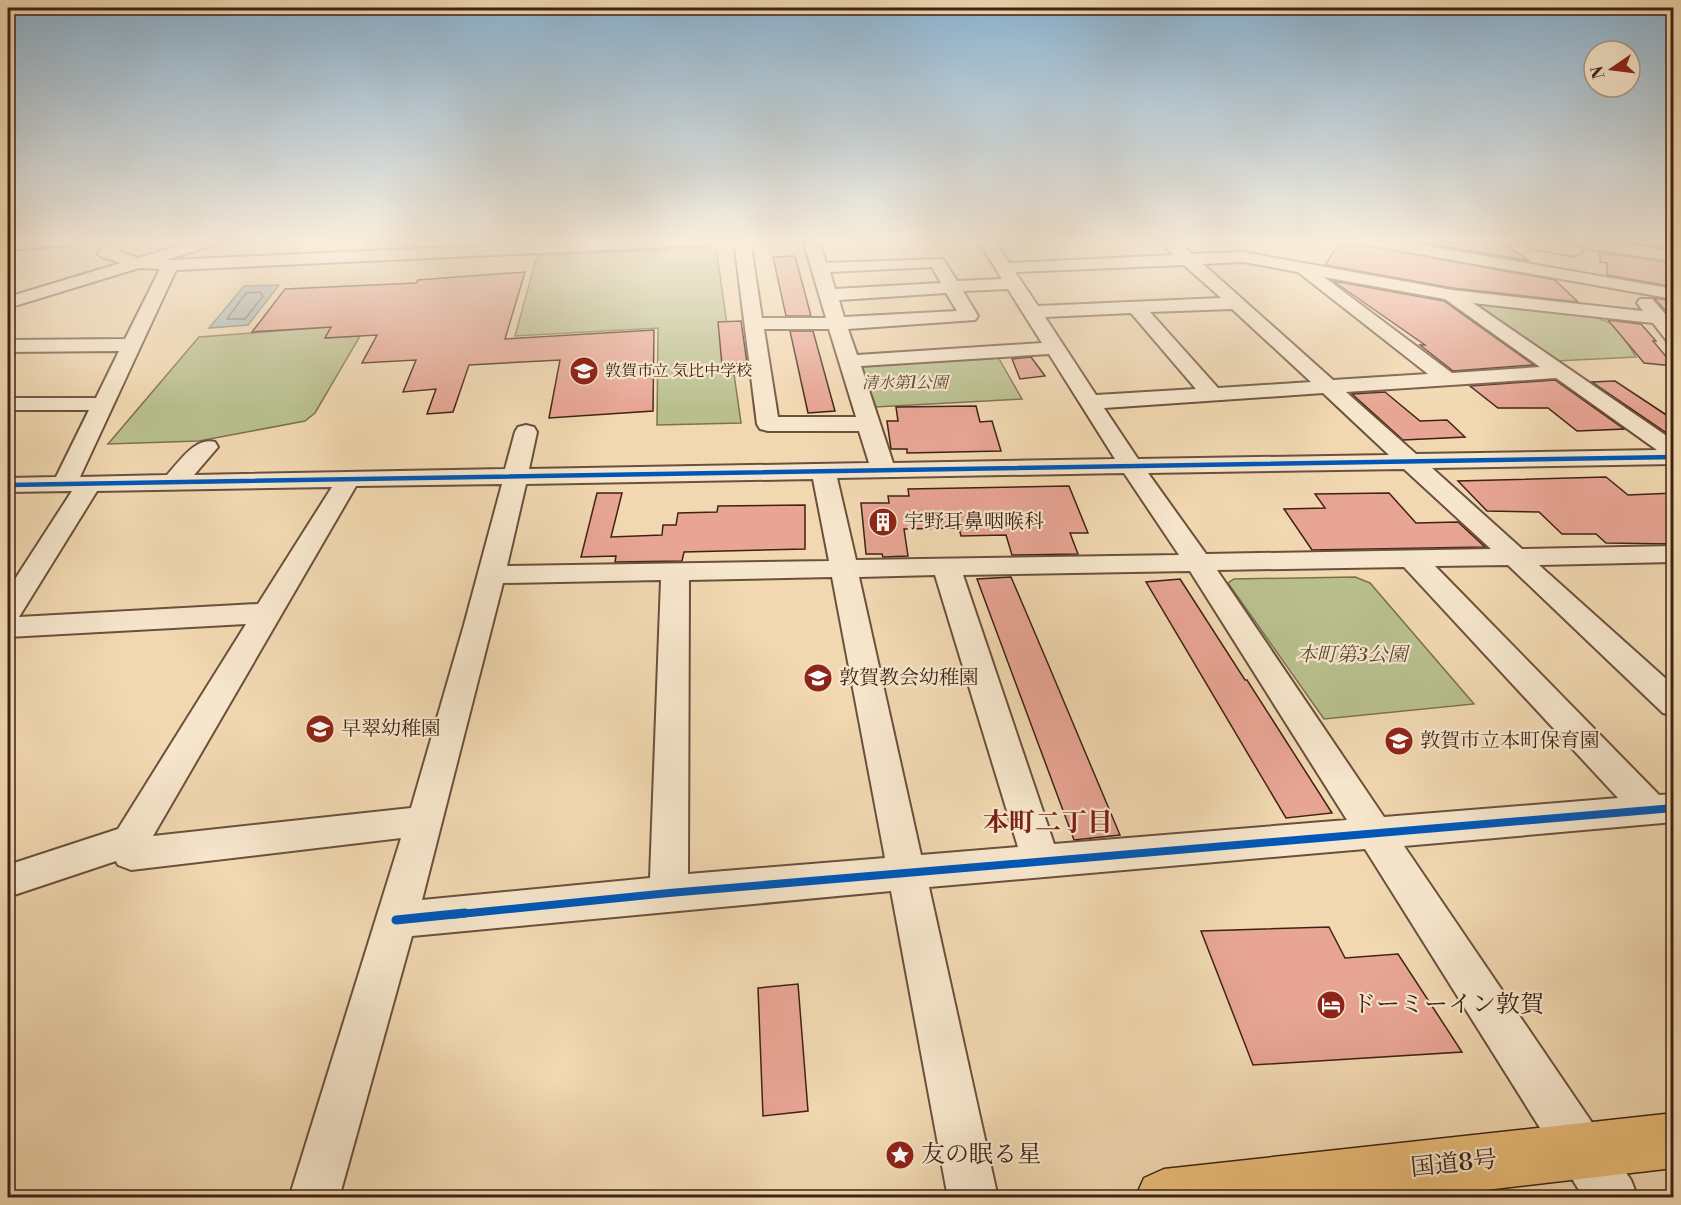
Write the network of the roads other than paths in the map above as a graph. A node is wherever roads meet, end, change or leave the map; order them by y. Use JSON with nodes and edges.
{"nodes":[{"id":1,"x":30,"y":296,"type":"edge"},
{"id":2,"x":155,"y":296,"type":"edge"},
{"id":3,"x":749,"y":296,"type":"edge"},
{"id":4,"x":828,"y":296,"type":"edge"},
{"id":5,"x":957,"y":296,"type":"edge"},
{"id":6,"x":1022,"y":296,"type":"edge"},
{"id":7,"x":1229,"y":296,"type":"edge"},
{"id":8,"x":1339,"y":296,"type":"edge"},
{"id":9,"x":1452,"y":296,"type":"edge"},
{"id":10,"x":1454,"y":296,"type":"edge"},
{"id":11,"x":1640,"y":296,"type":"edge"},
{"id":12,"x":8,"y":303,"type":"edge"},
{"id":13,"x":1237,"y":303,"type":"junction"},
{"id":14,"x":1136,"y":308,"type":"junction"},
{"id":15,"x":1032,"y":312,"type":"junction"},
{"id":16,"x":1658,"y":318,"type":"junction"},
{"id":17,"x":837,"y":322,"type":"junction"},
{"id":18,"x":753,"y":324,"type":"junction"},
{"id":19,"x":1674,"y":337,"type":"edge"},
{"id":20,"x":132,"y":345,"type":"junction"},
{"id":21,"x":8,"y":346,"type":"edge"},
{"id":22,"x":1056,"y":348,"type":"junction"},
{"id":23,"x":849,"y":361,"type":"junction"},
{"id":24,"x":1562,"y":372,"type":"junction"},
{"id":25,"x":1447,"y":379,"type":"junction"},
{"id":26,"x":1329,"y":387,"type":"junction"},
{"id":27,"x":1214,"y":395,"type":"junction"},
{"id":28,"x":1090,"y":402,"type":"junction"},
{"id":29,"x":8,"y":404,"type":"edge"},
{"id":30,"x":103,"y":404,"type":"junction"},
{"id":31,"x":869,"y":424,"type":"junction"},
{"id":32,"x":526,"y":432,"type":"dead end"},
{"id":33,"x":207,"y":447,"type":"dead end"},
{"id":34,"x":1674,"y":452,"type":"edge"},
{"id":35,"x":1674,"y":457,"type":"edge"},
{"id":36,"x":1411,"y":461,"type":"junction"},
{"id":37,"x":1131,"y":466,"type":"junction"},
{"id":38,"x":884,"y":470,"type":"junction"},
{"id":39,"x":824,"y":472,"type":"junction"},
{"id":40,"x":516,"y":477,"type":"junction"},
{"id":41,"x":348,"y":480,"type":"junction"},
{"id":42,"x":174,"y":482,"type":"junction"},
{"id":43,"x":76,"y":484,"type":"junction"},
{"id":44,"x":8,"y":485,"type":"edge"},
{"id":45,"x":1674,"y":554,"type":"edge"},
{"id":46,"x":1515,"y":557,"type":"junction"},
{"id":47,"x":1412,"y":559,"type":"junction"},
{"id":48,"x":1197,"y":561,"type":"junction"},
{"id":49,"x":946,"y":566,"type":"junction"},
{"id":50,"x":843,"y":569,"type":"junction"},
{"id":51,"x":675,"y":572,"type":"junction"},
{"id":52,"x":491,"y":574,"type":"junction"},
{"id":53,"x":8,"y":612,"type":"edge"},
{"id":54,"x":268,"y":613,"type":"junction"},
{"id":55,"x":8,"y":627,"type":"edge"},
{"id":56,"x":1674,"y":705,"type":"edge"},
{"id":57,"x":1662,"y":809,"type":"edge"},
{"id":58,"x":423,"y":821,"type":"junction"},
{"id":59,"x":1374,"y":832,"type":"junction"},
{"id":60,"x":131,"y":840,"type":"junction"},
{"id":61,"x":1041,"y":862,"type":"junction"},
{"id":62,"x":907,"y":873,"type":"junction"},
{"id":63,"x":8,"y":880,"type":"edge"},
{"id":64,"x":669,"y":893,"type":"junction"},
{"id":65,"x":396,"y":920,"type":"junction"},
{"id":66,"x":1674,"y":1140,"type":"edge"},
{"id":67,"x":1583,"y":1150,"type":"junction"},
{"id":68,"x":314,"y":1197,"type":"edge"},
{"id":69,"x":973,"y":1197,"type":"edge"},
{"id":70,"x":1164,"y":1197,"type":"edge"},
{"id":71,"x":1613,"y":1197,"type":"edge"}],
"edges":[{"from":1,"to":12,"type":"street"},
{"from":2,"to":20,"type":"street"},
{"from":3,"to":18,"type":"street"},
{"from":4,"to":17,"type":"street"},
{"from":5,"to":17,"type":"street"},
{"from":6,"to":15,"type":"street"},
{"from":7,"to":13,"type":"street"},
{"from":8,"to":25,"type":"street"},
{"from":9,"to":24,"type":"street"},
{"from":10,"to":16,"type":"street"},
{"from":11,"to":16,"type":"street"},
{"from":13,"to":14,"type":"street"},
{"from":13,"to":26,"type":"street"},
{"from":14,"to":15,"type":"street"},
{"from":14,"to":27,"type":"street"},
{"from":15,"to":22,"type":"street"},
{"from":16,"to":19,"type":"street"},
{"from":17,"to":18,"type":"street"},
{"from":17,"to":23,"type":"street"},
{"from":18,"to":31,"type":"street"},
{"from":20,"to":21,"type":"street"},
{"from":20,"to":30,"type":"street"},
{"from":22,"to":23,"type":"street"},
{"from":22,"to":28,"type":"street"},
{"from":23,"to":31,"type":"street"},
{"from":24,"to":25,"type":"street"},
{"from":24,"to":34,"type":"street"},
{"from":25,"to":26,"type":"street"},
{"from":26,"to":27,"type":"street"},
{"from":26,"to":36,"type":"street"},
{"from":27,"to":28,"type":"street"},
{"from":28,"to":37,"type":"street"},
{"from":29,"to":30,"type":"street"},
{"from":30,"to":43,"type":"street"},
{"from":31,"to":38,"type":"street"},
{"from":32,"to":40,"type":"street"},
{"from":33,"to":42,"type":"street"},
{"from":35,"to":36,"type":"street"},
{"from":36,"to":37,"type":"street"},
{"from":36,"to":46,"type":"street"},
{"from":37,"to":38,"type":"street"},
{"from":37,"to":48,"type":"street"},
{"from":38,"to":39,"type":"street"},
{"from":39,"to":40,"type":"street"},
{"from":39,"to":50,"type":"street"},
{"from":40,"to":41,"type":"street"},
{"from":40,"to":52,"type":"street"},
{"from":41,"to":42,"type":"street"},
{"from":41,"to":54,"type":"street"},
{"from":42,"to":43,"type":"street"},
{"from":43,"to":44,"type":"street"},
{"from":43,"to":53,"type":"street"},
{"from":45,"to":46,"type":"street"},
{"from":46,"to":47,"type":"street"},
{"from":46,"to":56,"type":"street"},
{"from":47,"to":48,"type":"street"},
{"from":47,"to":57,"type":"street"},
{"from":48,"to":49,"type":"street"},
{"from":48,"to":59,"type":"street"},
{"from":49,"to":50,"type":"street"},
{"from":49,"to":61,"type":"street"},
{"from":50,"to":51,"type":"street"},
{"from":50,"to":62,"type":"street"},
{"from":51,"to":52,"type":"street"},
{"from":51,"to":64,"type":"street"},
{"from":52,"to":58,"type":"street"},
{"from":54,"to":55,"type":"street"},
{"from":54,"to":60,"type":"street"},
{"from":57,"to":59,"type":"street"},
{"from":58,"to":60,"type":"street"},
{"from":58,"to":65,"type":"street"},
{"from":59,"to":61,"type":"street"},
{"from":59,"to":67,"type":"street"},
{"from":60,"to":63,"type":"street"},
{"from":61,"to":62,"type":"street"},
{"from":62,"to":64,"type":"street"},
{"from":62,"to":69,"type":"street"},
{"from":64,"to":65,"type":"street"},
{"from":65,"to":68,"type":"street"},
{"from":66,"to":67,"type":"highway","name":"国道8号"},
{"from":67,"to":70,"type":"highway","name":"国道8号"},
{"from":67,"to":71,"type":"street"}]}
